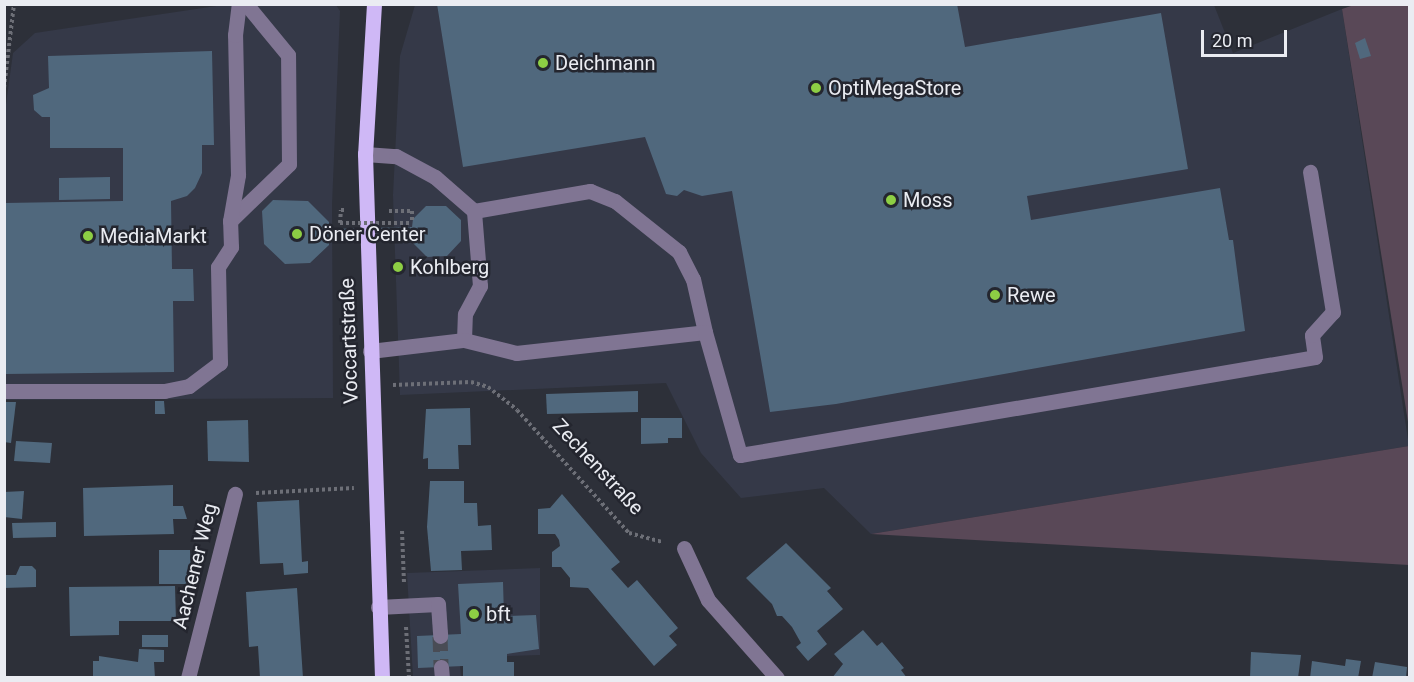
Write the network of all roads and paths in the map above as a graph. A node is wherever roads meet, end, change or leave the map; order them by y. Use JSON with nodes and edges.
{"nodes":[{"id":1,"x":14,"y":4,"type":"edge"},
{"id":2,"x":240,"y":4,"type":"edge"},
{"id":3,"x":246,"y":4,"type":"edge"},
{"id":4,"x":374,"y":4,"type":"edge"},
{"id":5,"x":4,"y":88,"type":"edge"},
{"id":6,"x":365,"y":154,"type":"junction"},
{"id":7,"x":1310,"y":172,"type":"dead end"},
{"id":8,"x":366,"y":211,"type":"junction"},
{"id":9,"x":474,"y":211,"type":"junction"},
{"id":10,"x":230,"y":221,"type":"junction"},
{"id":11,"x":340,"y":223,"type":"dead end"},
{"id":12,"x":705,"y":332,"type":"junction"},
{"id":13,"x":464,"y":340,"type":"junction"},
{"id":14,"x":370,"y":351,"type":"junction"},
{"id":15,"x":371,"y":387,"type":"junction"},
{"id":16,"x":4,"y":391,"type":"edge"},
{"id":17,"x":373,"y":487,"type":"junction"},
{"id":18,"x":235,"y":494,"type":"joint"},
{"id":19,"x":684,"y":548,"type":"joint"},
{"id":20,"x":378,"y":607,"type":"junction"},
{"id":21,"x":440,"y":636,"type":"tunnel mouth"},
{"id":22,"x":188,"y":678,"type":"edge"},
{"id":23,"x":382,"y":678,"type":"edge"},
{"id":24,"x":777,"y":678,"type":"edge"}],
"edges":[{"from":1,"to":5,"type":"path"},
{"from":2,"to":10,"type":"street"},
{"from":3,"to":10,"type":"street"},
{"from":4,"to":6,"type":"main road","name":"Voccartstraße"},
{"from":6,"to":8,"type":"main road","name":"Voccartstraße"},
{"from":6,"to":9,"type":"street"},
{"from":7,"to":12,"type":"street"},
{"from":8,"to":11,"type":"path","bridge":true},
{"from":8,"to":14,"type":"main road","name":"Voccartstraße"},
{"from":9,"to":12,"type":"street"},
{"from":9,"to":13,"type":"street"},
{"from":10,"to":16,"type":"street"},
{"from":12,"to":13,"type":"street"},
{"from":13,"to":14,"type":"street"},
{"from":14,"to":15,"type":"main road","name":"Voccartstraße"},
{"from":15,"to":17,"type":"main road","name":"Voccartstraße"},
{"from":15,"to":19,"type":"path","name":"Zechenstraße"},
{"from":17,"to":18,"type":"path","name":"Aachener Weg"},
{"from":17,"to":20,"type":"main road","name":"Voccartstraße"},
{"from":18,"to":22,"type":"street","name":"Aachener Weg"},
{"from":19,"to":24,"type":"street"},
{"from":20,"to":21,"type":"street"},
{"from":20,"to":23,"type":"main road","name":"Voccartstraße"}]}
